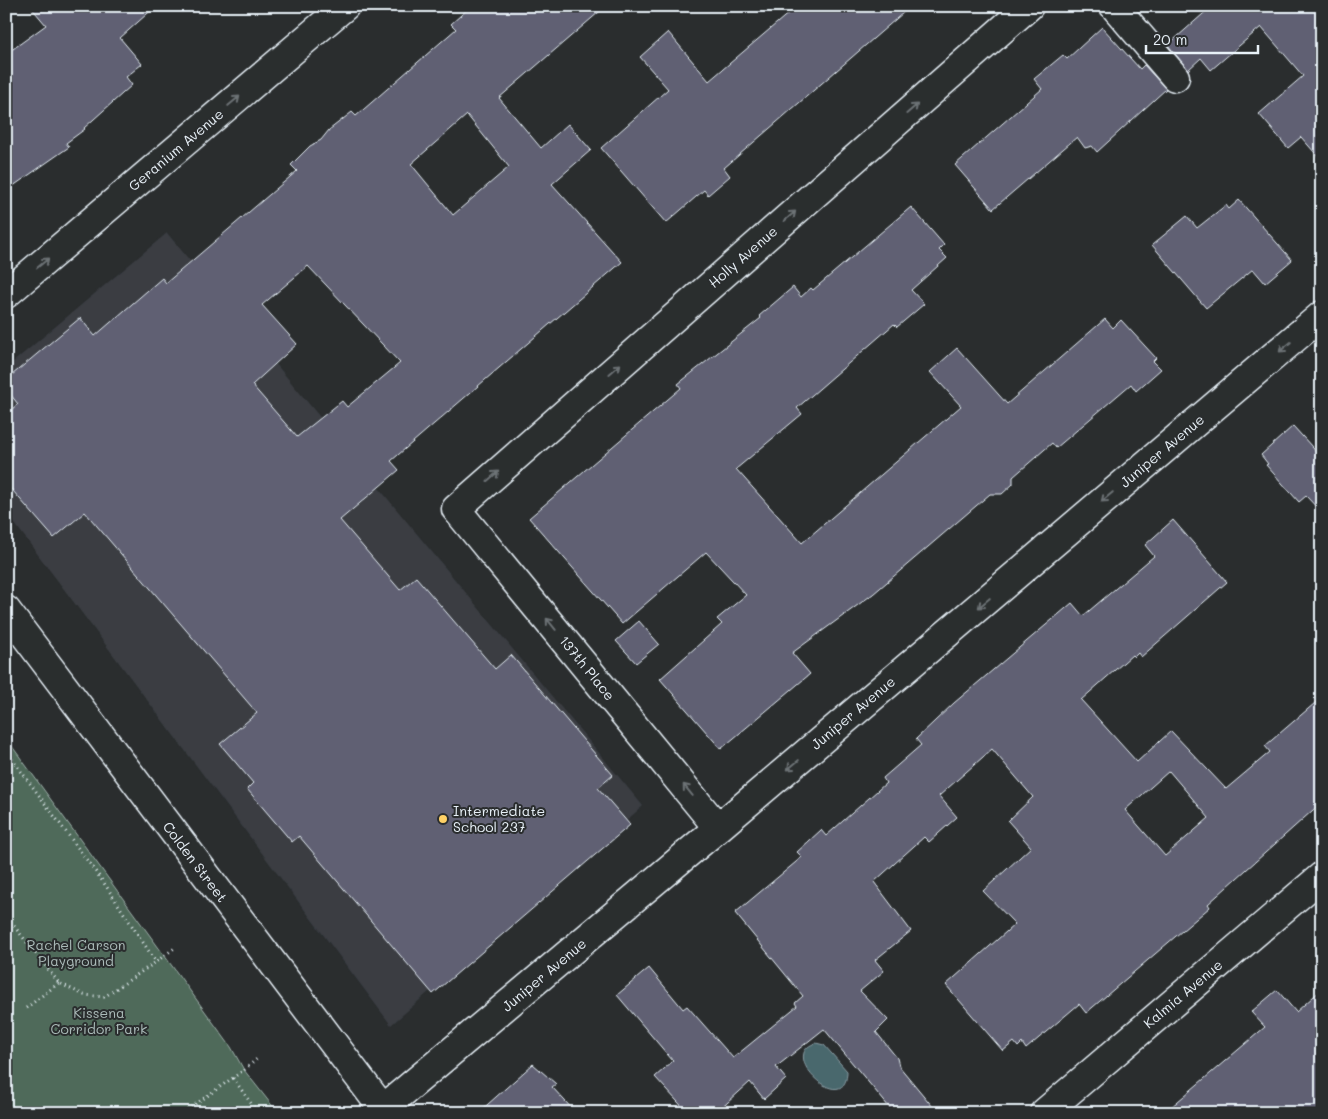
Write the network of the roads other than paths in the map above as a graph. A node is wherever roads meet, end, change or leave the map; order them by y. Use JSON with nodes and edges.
{"nodes":[{"id":1,"x":345,"y":6,"type":"edge"},
{"id":2,"x":1029,"y":6,"type":"edge"},
{"id":3,"x":1114,"y":6,"type":"edge"},
{"id":4,"x":1175,"y":77,"type":"dead end"},
{"id":5,"x":6,"y":294,"type":"edge"},
{"id":6,"x":1322,"y":315,"type":"edge"},
{"id":7,"x":456,"y":508,"type":"joint"},
{"id":8,"x":6,"y":610,"type":"edge"},
{"id":9,"x":718,"y":828,"type":"junction"},
{"id":10,"x":1322,"y":876,"type":"edge"},
{"id":11,"x":384,"y":1111,"type":"edge"},
{"id":12,"x":1044,"y":1113,"type":"edge"}],
"edges":[{"from":5,"to":1,"type":"street","name":"Geranium Avenue","one_way":true},
{"from":7,"to":2,"type":"street","name":"Holly Avenue","one_way":true},
{"from":3,"to":4,"type":"street"},
{"from":6,"to":9,"type":"street","name":"Juniper Avenue","one_way":true},
{"from":9,"to":7,"type":"street","name":"137th Place","one_way":true},
{"from":8,"to":11,"type":"street","name":"Colden Street"},
{"from":9,"to":11,"type":"street","name":"Juniper Avenue"},
{"from":10,"to":12,"type":"street","name":"Kalmia Avenue"}]}
